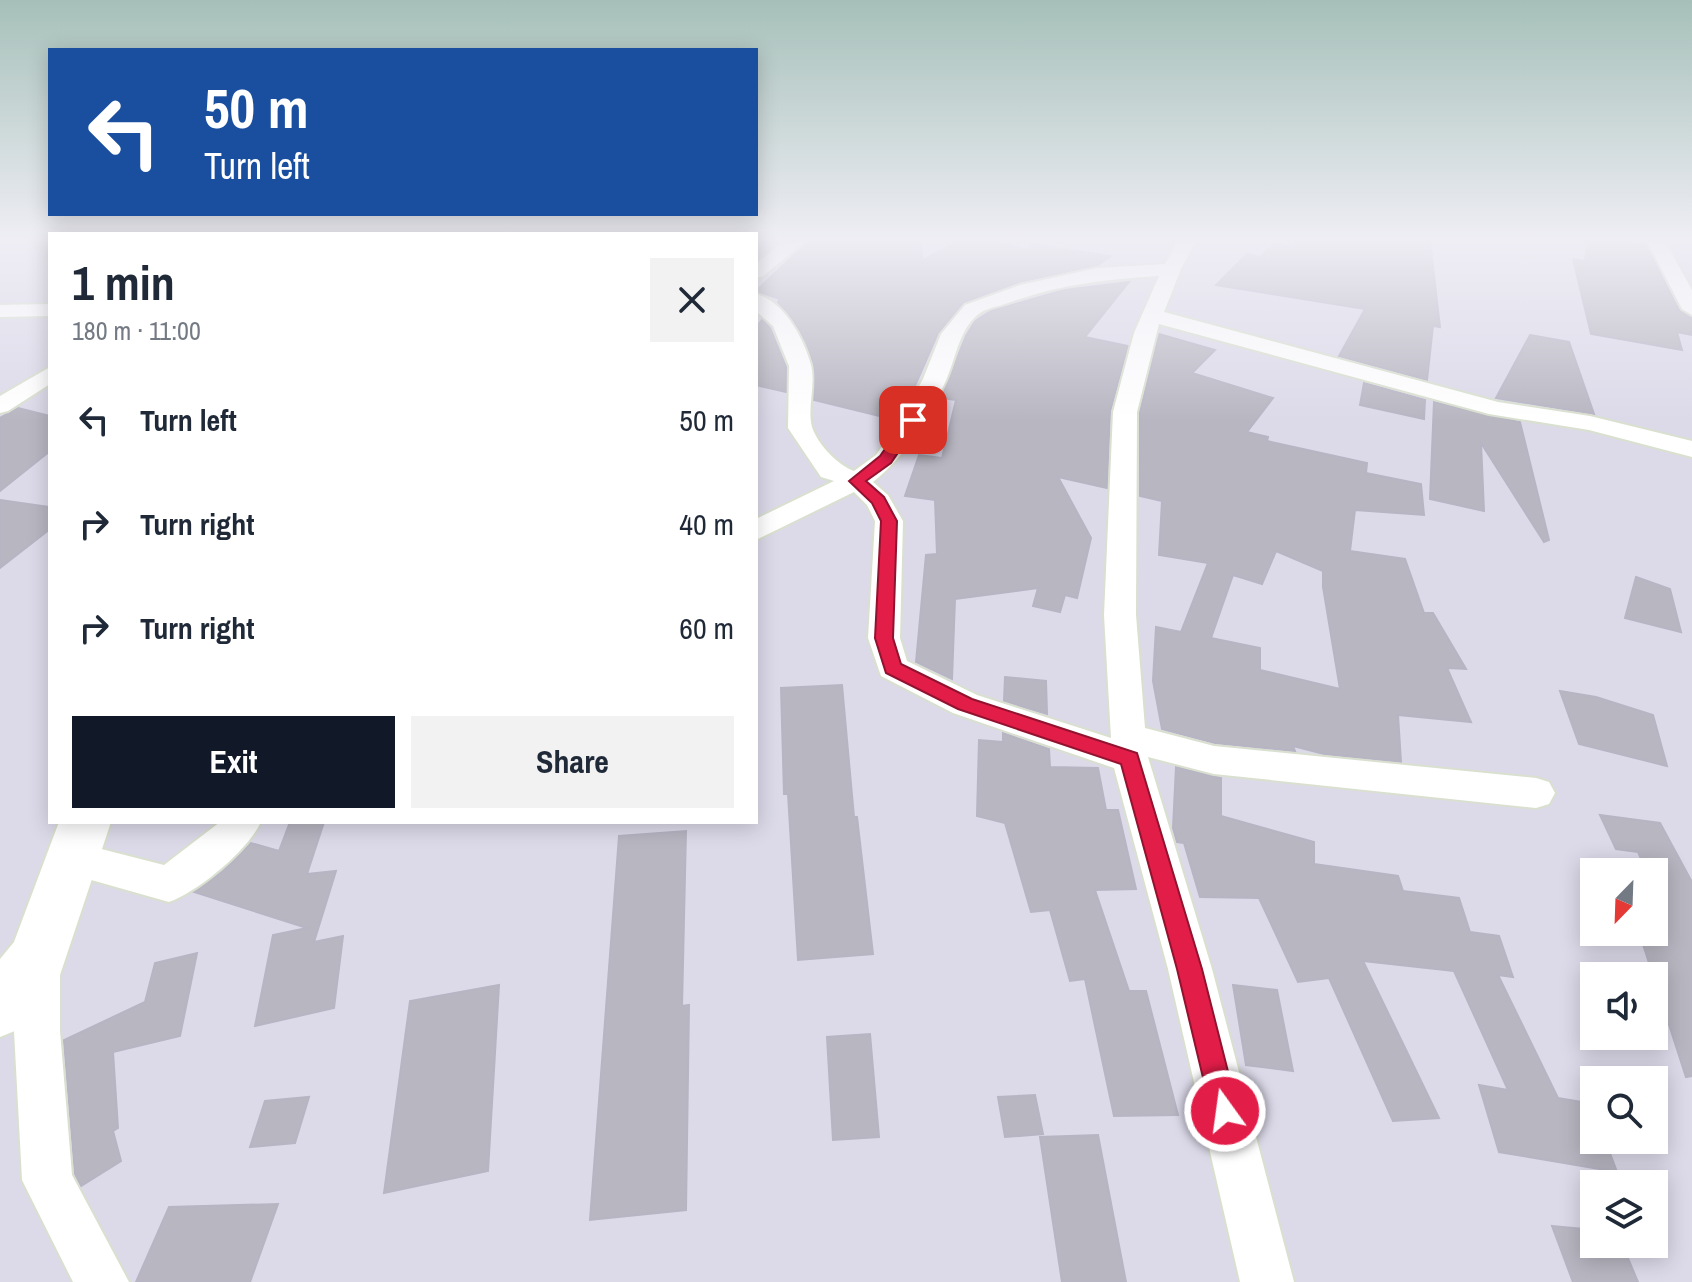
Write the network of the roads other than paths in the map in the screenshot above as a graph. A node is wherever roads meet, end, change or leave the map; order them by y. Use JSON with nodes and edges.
{"nodes":[{"id":1,"x":994,"y":301,"type":"edge"},
{"id":2,"x":1159,"y":301,"type":"edge"},
{"id":3,"x":758,"y":302,"type":"edge"},
{"id":4,"x":48,"y":310,"type":"edge"},
{"id":5,"x":0,"y":311,"type":"edge"},
{"id":6,"x":1153,"y":316,"type":"junction"},
{"id":7,"x":48,"y":375,"type":"edge"},
{"id":8,"x":0,"y":406,"type":"edge"},
{"id":9,"x":1692,"y":449,"type":"edge"},
{"id":10,"x":857,"y":481,"type":"junction"},
{"id":11,"x":758,"y":530,"type":"edge"},
{"id":12,"x":1129,"y":748,"type":"junction"},
{"id":13,"x":1536,"y":793,"type":"dead end"},
{"id":14,"x":241,"y":824,"type":"edge"},
{"id":15,"x":77,"y":840,"type":"edge"},
{"id":16,"x":38,"y":958,"type":"junction"},
{"id":17,"x":0,"y":1007,"type":"edge"},
{"id":18,"x":102,"y":1282,"type":"edge"},
{"id":19,"x":1267,"y":1282,"type":"edge"}],
"edges":[{"from":1,"to":10,"type":"street"},
{"from":2,"to":6,"type":"street"},
{"from":3,"to":10,"type":"street"},
{"from":4,"to":5,"type":"street"},
{"from":6,"to":9,"type":"street"},
{"from":6,"to":12,"type":"street"},
{"from":7,"to":8,"type":"street"},
{"from":10,"to":11,"type":"street"},
{"from":10,"to":12,"type":"street"},
{"from":12,"to":13,"type":"street"},
{"from":12,"to":19,"type":"street"},
{"from":14,"to":15,"type":"street"},
{"from":15,"to":16,"type":"main road"},
{"from":16,"to":17,"type":"main road"},
{"from":16,"to":18,"type":"street"}]}
